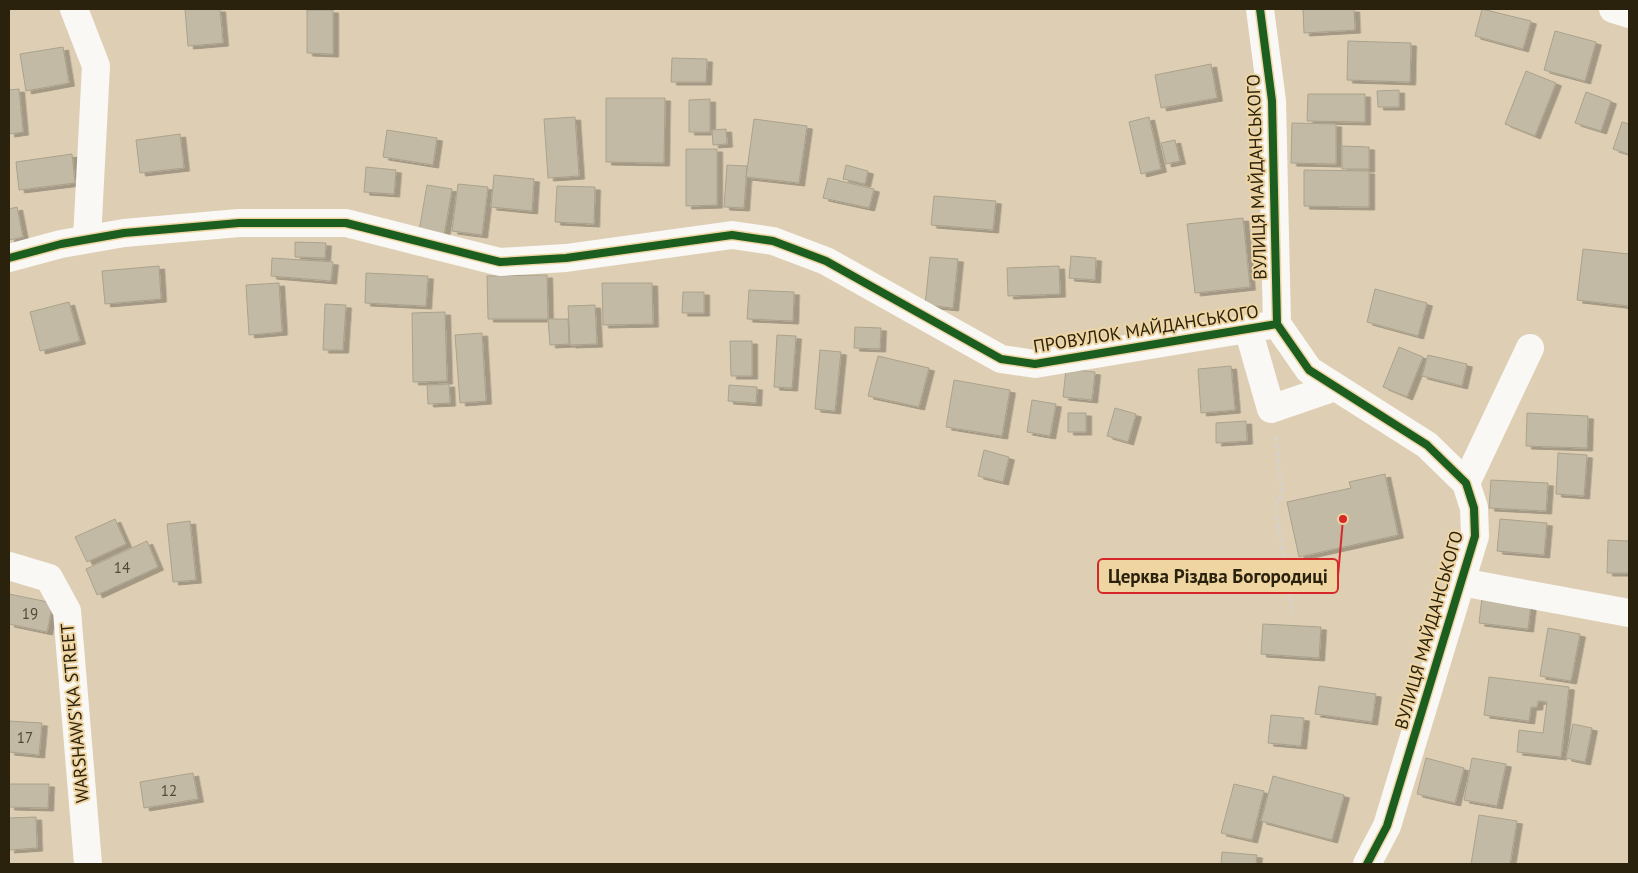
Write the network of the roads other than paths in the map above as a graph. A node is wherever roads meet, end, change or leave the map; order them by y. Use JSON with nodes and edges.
{"nodes":[{"id":1,"x":74,"y":9,"type":"edge"},
{"id":2,"x":1260,"y":9,"type":"edge"},
{"id":3,"x":1613,"y":9,"type":"edge"},
{"id":4,"x":1629,"y":14,"type":"edge"},
{"id":5,"x":87,"y":239,"type":"junction"},
{"id":6,"x":9,"y":258,"type":"edge"},
{"id":7,"x":1277,"y":324,"type":"junction"},
{"id":8,"x":1248,"y":329,"type":"junction"},
{"id":9,"x":1530,"y":348,"type":"dead end"},
{"id":10,"x":1335,"y":387,"type":"junction"},
{"id":11,"x":1466,"y":483,"type":"junction"},
{"id":12,"x":9,"y":566,"type":"edge"},
{"id":13,"x":1461,"y":582,"type":"junction"},
{"id":14,"x":1629,"y":613,"type":"edge"},
{"id":15,"x":88,"y":864,"type":"edge"},
{"id":16,"x":1367,"y":864,"type":"edge"}],
"edges":[{"from":1,"to":5,"type":"street"},
{"from":2,"to":7,"type":"street","name":"ВУЛИЦЯ МАЙДАНСЬКОГО"},
{"from":3,"to":4,"type":"street"},
{"from":5,"to":6,"type":"street","name":"ПРОВУЛОК МАЙДАНСЬКОГО"},
{"from":5,"to":8,"type":"street","name":"ПРОВУЛОК МАЙДАНСЬКОГО"},
{"from":7,"to":8,"type":"street","name":"ПРОВУЛОК МАЙДАНСЬКОГО"},
{"from":7,"to":10,"type":"street","name":"ВУЛИЦЯ МАЙДАНСЬКОГО"},
{"from":8,"to":10,"type":"street"},
{"from":9,"to":11,"type":"street"},
{"from":10,"to":11,"type":"street","name":"ВУЛИЦЯ МАЙДАНСЬКОГО"},
{"from":11,"to":13,"type":"street","name":"ВУЛИЦЯ МАЙДАНСЬКОГО"},
{"from":12,"to":15,"type":"street","name":"WARSHAWS'KA STREET"},
{"from":13,"to":14,"type":"street"},
{"from":13,"to":16,"type":"street","name":"ВУЛИЦЯ МАЙДАНСЬКОГО"}]}
